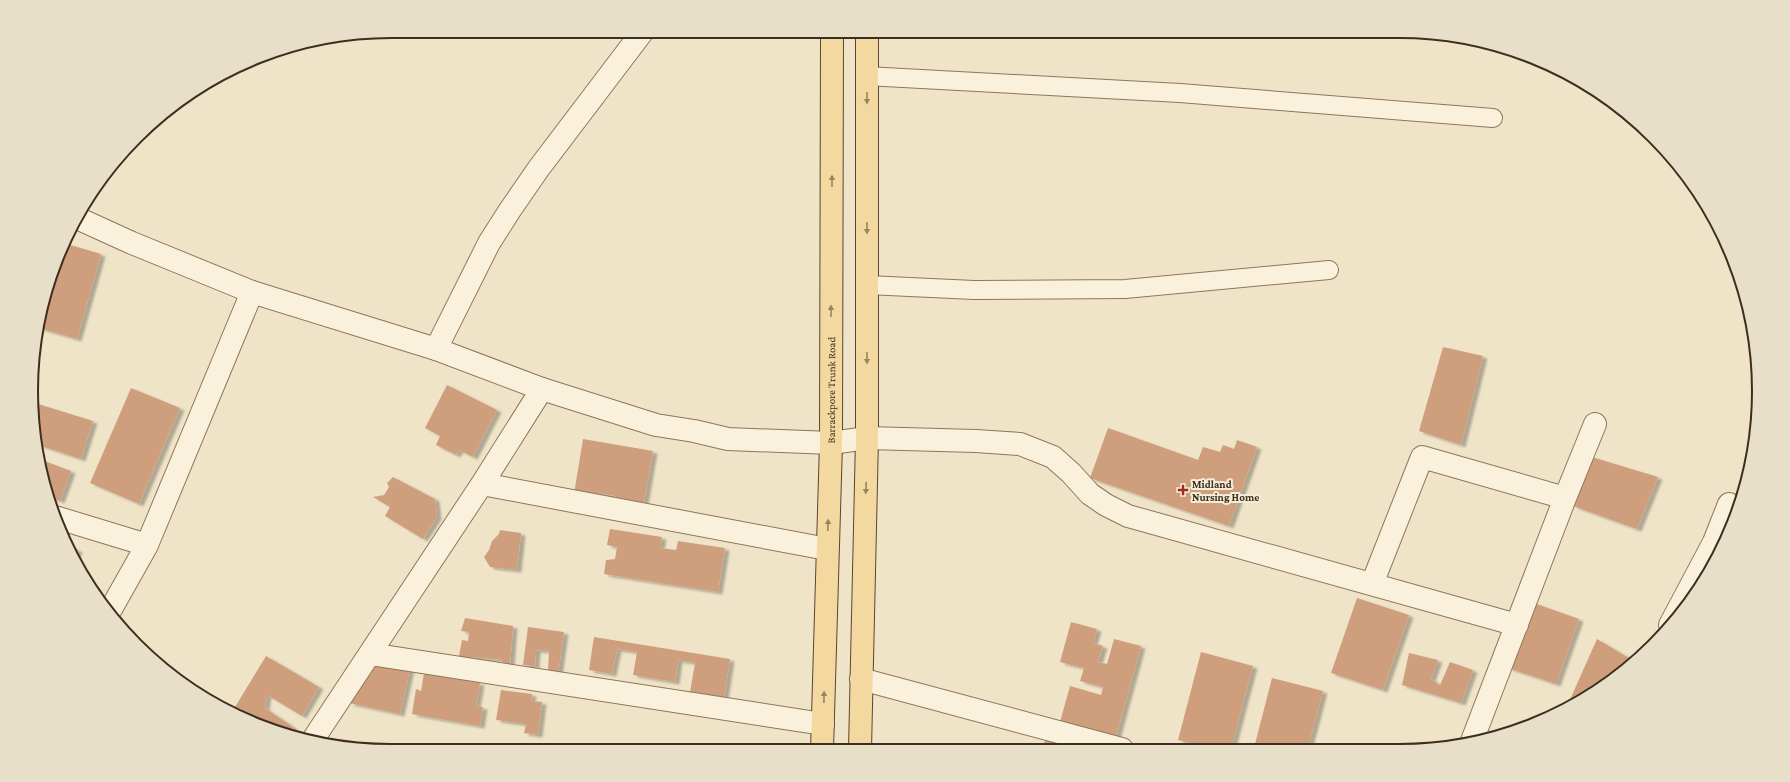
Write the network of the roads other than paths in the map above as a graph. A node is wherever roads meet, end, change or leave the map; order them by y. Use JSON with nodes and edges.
{"nodes":[{"id":1,"x":638,"y":38,"type":"edge"},
{"id":2,"x":832,"y":38,"type":"edge"},
{"id":3,"x":867,"y":38,"type":"edge"},
{"id":4,"x":866,"y":76,"type":"junction"},
{"id":5,"x":1493,"y":118,"type":"dead end"},
{"id":6,"x":82,"y":220,"type":"edge"},
{"id":7,"x":1329,"y":270,"type":"dead end"},
{"id":8,"x":867,"y":284,"type":"junction"},
{"id":9,"x":252,"y":292,"type":"junction"},
{"id":10,"x":436,"y":349,"type":"junction"},
{"id":11,"x":542,"y":389,"type":"junction"},
{"id":12,"x":1595,"y":424,"type":"dead end"},
{"id":13,"x":867,"y":438,"type":"junction"},
{"id":14,"x":831,"y":443,"type":"junction"},
{"id":15,"x":482,"y":484,"type":"junction"},
{"id":16,"x":1565,"y":498,"type":"junction"},
{"id":17,"x":1729,"y":504,"type":"dead end"},
{"id":18,"x":63,"y":519,"type":"edge"},
{"id":19,"x":1717,"y":544,"type":"edge"},
{"id":20,"x":148,"y":545,"type":"junction"},
{"id":21,"x":827,"y":548,"type":"junction"},
{"id":22,"x":1372,"y":584,"type":"junction"},
{"id":23,"x":1689,"y":593,"type":"edge"},
{"id":24,"x":112,"y":607,"type":"edge"},
{"id":25,"x":1517,"y":624,"type":"junction"},
{"id":26,"x":370,"y":654,"type":"junction"},
{"id":27,"x":861,"y":678,"type":"junction"},
{"id":28,"x":823,"y":724,"type":"junction"},
{"id":29,"x":316,"y":736,"type":"edge"},
{"id":30,"x":1474,"y":736,"type":"edge"},
{"id":31,"x":822,"y":744,"type":"edge"},
{"id":32,"x":860,"y":744,"type":"edge"},
{"id":33,"x":1104,"y":744,"type":"edge"}],
"edges":[{"from":1,"to":10,"type":"street"},
{"from":14,"to":2,"type":"main road","name":"Barrackpore Trunk Road","one_way":true},
{"from":3,"to":4,"type":"main road"},
{"from":4,"to":5,"type":"lane"},
{"from":4,"to":8,"type":"main road","one_way":true},
{"from":6,"to":9,"type":"street"},
{"from":7,"to":8,"type":"lane"},
{"from":8,"to":13,"type":"main road","one_way":true},
{"from":9,"to":10,"type":"street"},
{"from":9,"to":20,"type":"street"},
{"from":10,"to":11,"type":"street"},
{"from":11,"to":14,"type":"street"},
{"from":11,"to":15,"type":"street"},
{"from":12,"to":16,"type":"street"},
{"from":13,"to":14,"type":"street"},
{"from":13,"to":22,"type":"street"},
{"from":13,"to":27,"type":"main road","one_way":true},
{"from":21,"to":14,"type":"main road","name":"Barrackpore Trunk Road","one_way":true},
{"from":15,"to":21,"type":"street"},
{"from":15,"to":26,"type":"street"},
{"from":16,"to":22,"type":"street"},
{"from":16,"to":25,"type":"street"},
{"from":17,"to":19,"type":"street"},
{"from":18,"to":20,"type":"street"},
{"from":19,"to":23,"type":"street"},
{"from":20,"to":24,"type":"street"},
{"from":28,"to":21,"type":"main road","name":"Barrackpore Trunk Road","one_way":true},
{"from":22,"to":25,"type":"street"},
{"from":25,"to":30,"type":"street"},
{"from":26,"to":28,"type":"street"},
{"from":26,"to":29,"type":"street"},
{"from":27,"to":32,"type":"main road"},
{"from":27,"to":33,"type":"street"},
{"from":28,"to":31,"type":"main road","name":"Barrackpore Trunk Road"}]}
